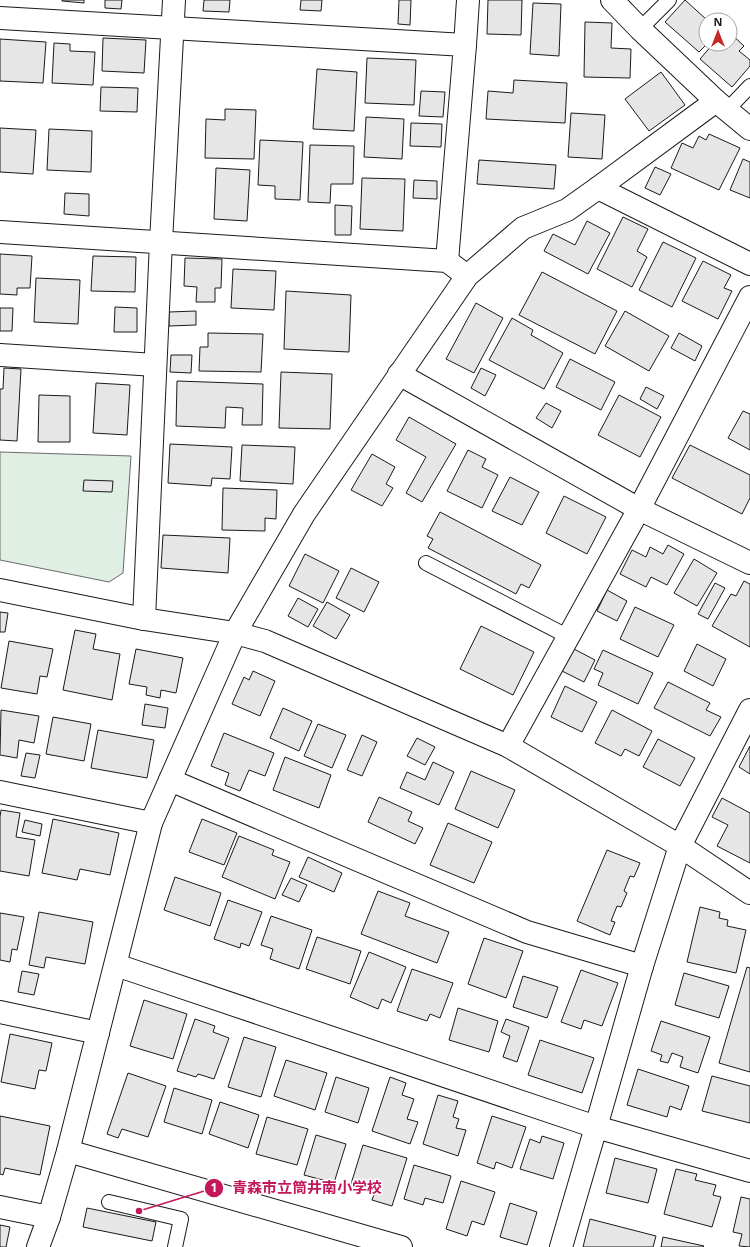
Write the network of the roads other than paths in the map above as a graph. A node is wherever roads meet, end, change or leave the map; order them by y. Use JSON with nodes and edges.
{"nodes":[{"id":1,"x":174,"y":0,"type":"edge"},
{"id":2,"x":468,"y":0,"type":"edge"},
{"id":3,"x":612,"y":0,"type":"edge"},
{"id":4,"x":669,"y":0,"type":"edge"},
{"id":5,"x":0,"y":18,"type":"edge"},
{"id":6,"x":172,"y":28,"type":"junction"},
{"id":7,"x":640,"y":29,"type":"junction"},
{"id":8,"x":465,"y":45,"type":"junction"},
{"id":9,"x":750,"y":86,"type":"edge"},
{"id":10,"x":722,"y":106,"type":"junction"},
{"id":11,"x":750,"y":128,"type":"edge"},
{"id":12,"x":598,"y":188,"type":"junction"},
{"id":13,"x":0,"y":232,"type":"edge"},
{"id":14,"x":161,"y":242,"type":"junction"},
{"id":15,"x":447,"y":261,"type":"junction"},
{"id":16,"x":750,"y":264,"type":"edge"},
{"id":17,"x":466,"y":276,"type":"junction"},
{"id":18,"x":750,"y":297,"type":"edge"},
{"id":19,"x":0,"y":355,"type":"edge"},
{"id":20,"x":155,"y":365,"type":"junction"},
{"id":21,"x":399,"y":374,"type":"junction"},
{"id":22,"x":639,"y":509,"type":"junction"},
{"id":23,"x":426,"y":563,"type":"dead end"},
{"id":24,"x":750,"y":564,"type":"edge"},
{"id":25,"x":0,"y":590,"type":"edge"},
{"id":26,"x":144,"y":619,"type":"junction"},
{"id":27,"x":235,"y":633,"type":"junction"},
{"id":28,"x":569,"y":636,"type":"junction"},
{"id":29,"x":750,"y":710,"type":"edge"},
{"id":30,"x":508,"y":746,"type":"junction"},
{"id":31,"x":170,"y":780,"type":"junction"},
{"id":32,"x":0,"y":792,"type":"edge"},
{"id":33,"x":151,"y":823,"type":"junction"},
{"id":34,"x":680,"y":846,"type":"junction"},
{"id":35,"x":750,"y":893,"type":"edge"},
{"id":36,"x":116,"y":965,"type":"junction"},
{"id":37,"x":642,"y":966,"type":"junction"},
{"id":38,"x":0,"y":1012,"type":"edge"},
{"id":39,"x":98,"y":1033,"type":"junction"},
{"id":40,"x":596,"y":1127,"type":"junction"},
{"id":41,"x":68,"y":1151,"type":"junction"},
{"id":42,"x":750,"y":1171,"type":"edge"},
{"id":43,"x":108,"y":1202,"type":"dead end"},
{"id":44,"x":0,"y":1207,"type":"edge"},
{"id":45,"x":49,"y":1217,"type":"junction"},
{"id":46,"x":38,"y":1247,"type":"edge"},
{"id":47,"x":175,"y":1247,"type":"edge"},
{"id":48,"x":401,"y":1247,"type":"edge"},
{"id":49,"x":561,"y":1247,"type":"edge"}],
"edges":[{"from":1,"to":6,"type":"street"},
{"from":2,"to":8,"type":"street"},
{"from":3,"to":7,"type":"street"},
{"from":4,"to":7,"type":"lane"},
{"from":5,"to":6,"type":"street"},
{"from":6,"to":8,"type":"street"},
{"from":6,"to":14,"type":"street"},
{"from":7,"to":10,"type":"street"},
{"from":8,"to":15,"type":"street"},
{"from":9,"to":10,"type":"lane"},
{"from":10,"to":11,"type":"street"},
{"from":10,"to":12,"type":"street"},
{"from":12,"to":16,"type":"street"},
{"from":12,"to":17,"type":"street"},
{"from":13,"to":14,"type":"street"},
{"from":14,"to":15,"type":"street"},
{"from":14,"to":20,"type":"street"},
{"from":15,"to":17,"type":"street"},
{"from":17,"to":21,"type":"street"},
{"from":18,"to":22,"type":"street"},
{"from":19,"to":20,"type":"street"},
{"from":20,"to":26,"type":"street"},
{"from":21,"to":22,"type":"street"},
{"from":21,"to":27,"type":"street"},
{"from":22,"to":24,"type":"street"},
{"from":22,"to":28,"type":"street"},
{"from":23,"to":28,"type":"lane"},
{"from":25,"to":26,"type":"street"},
{"from":26,"to":27,"type":"street"},
{"from":27,"to":30,"type":"street"},
{"from":27,"to":31,"type":"street"},
{"from":28,"to":30,"type":"street"},
{"from":29,"to":34,"type":"street"},
{"from":30,"to":34,"type":"street"},
{"from":31,"to":33,"type":"street"},
{"from":31,"to":37,"type":"street"},
{"from":32,"to":33,"type":"street"},
{"from":33,"to":36,"type":"street"},
{"from":34,"to":35,"type":"street"},
{"from":34,"to":37,"type":"street"},
{"from":36,"to":39,"type":"street"},
{"from":36,"to":40,"type":"street"},
{"from":37,"to":40,"type":"street"},
{"from":38,"to":39,"type":"street"},
{"from":39,"to":41,"type":"street"},
{"from":40,"to":42,"type":"street"},
{"from":40,"to":49,"type":"street"},
{"from":41,"to":45,"type":"street"},
{"from":41,"to":48,"type":"street"},
{"from":43,"to":47,"type":"lane"},
{"from":44,"to":45,"type":"street"},
{"from":45,"to":46,"type":"street"}]}
